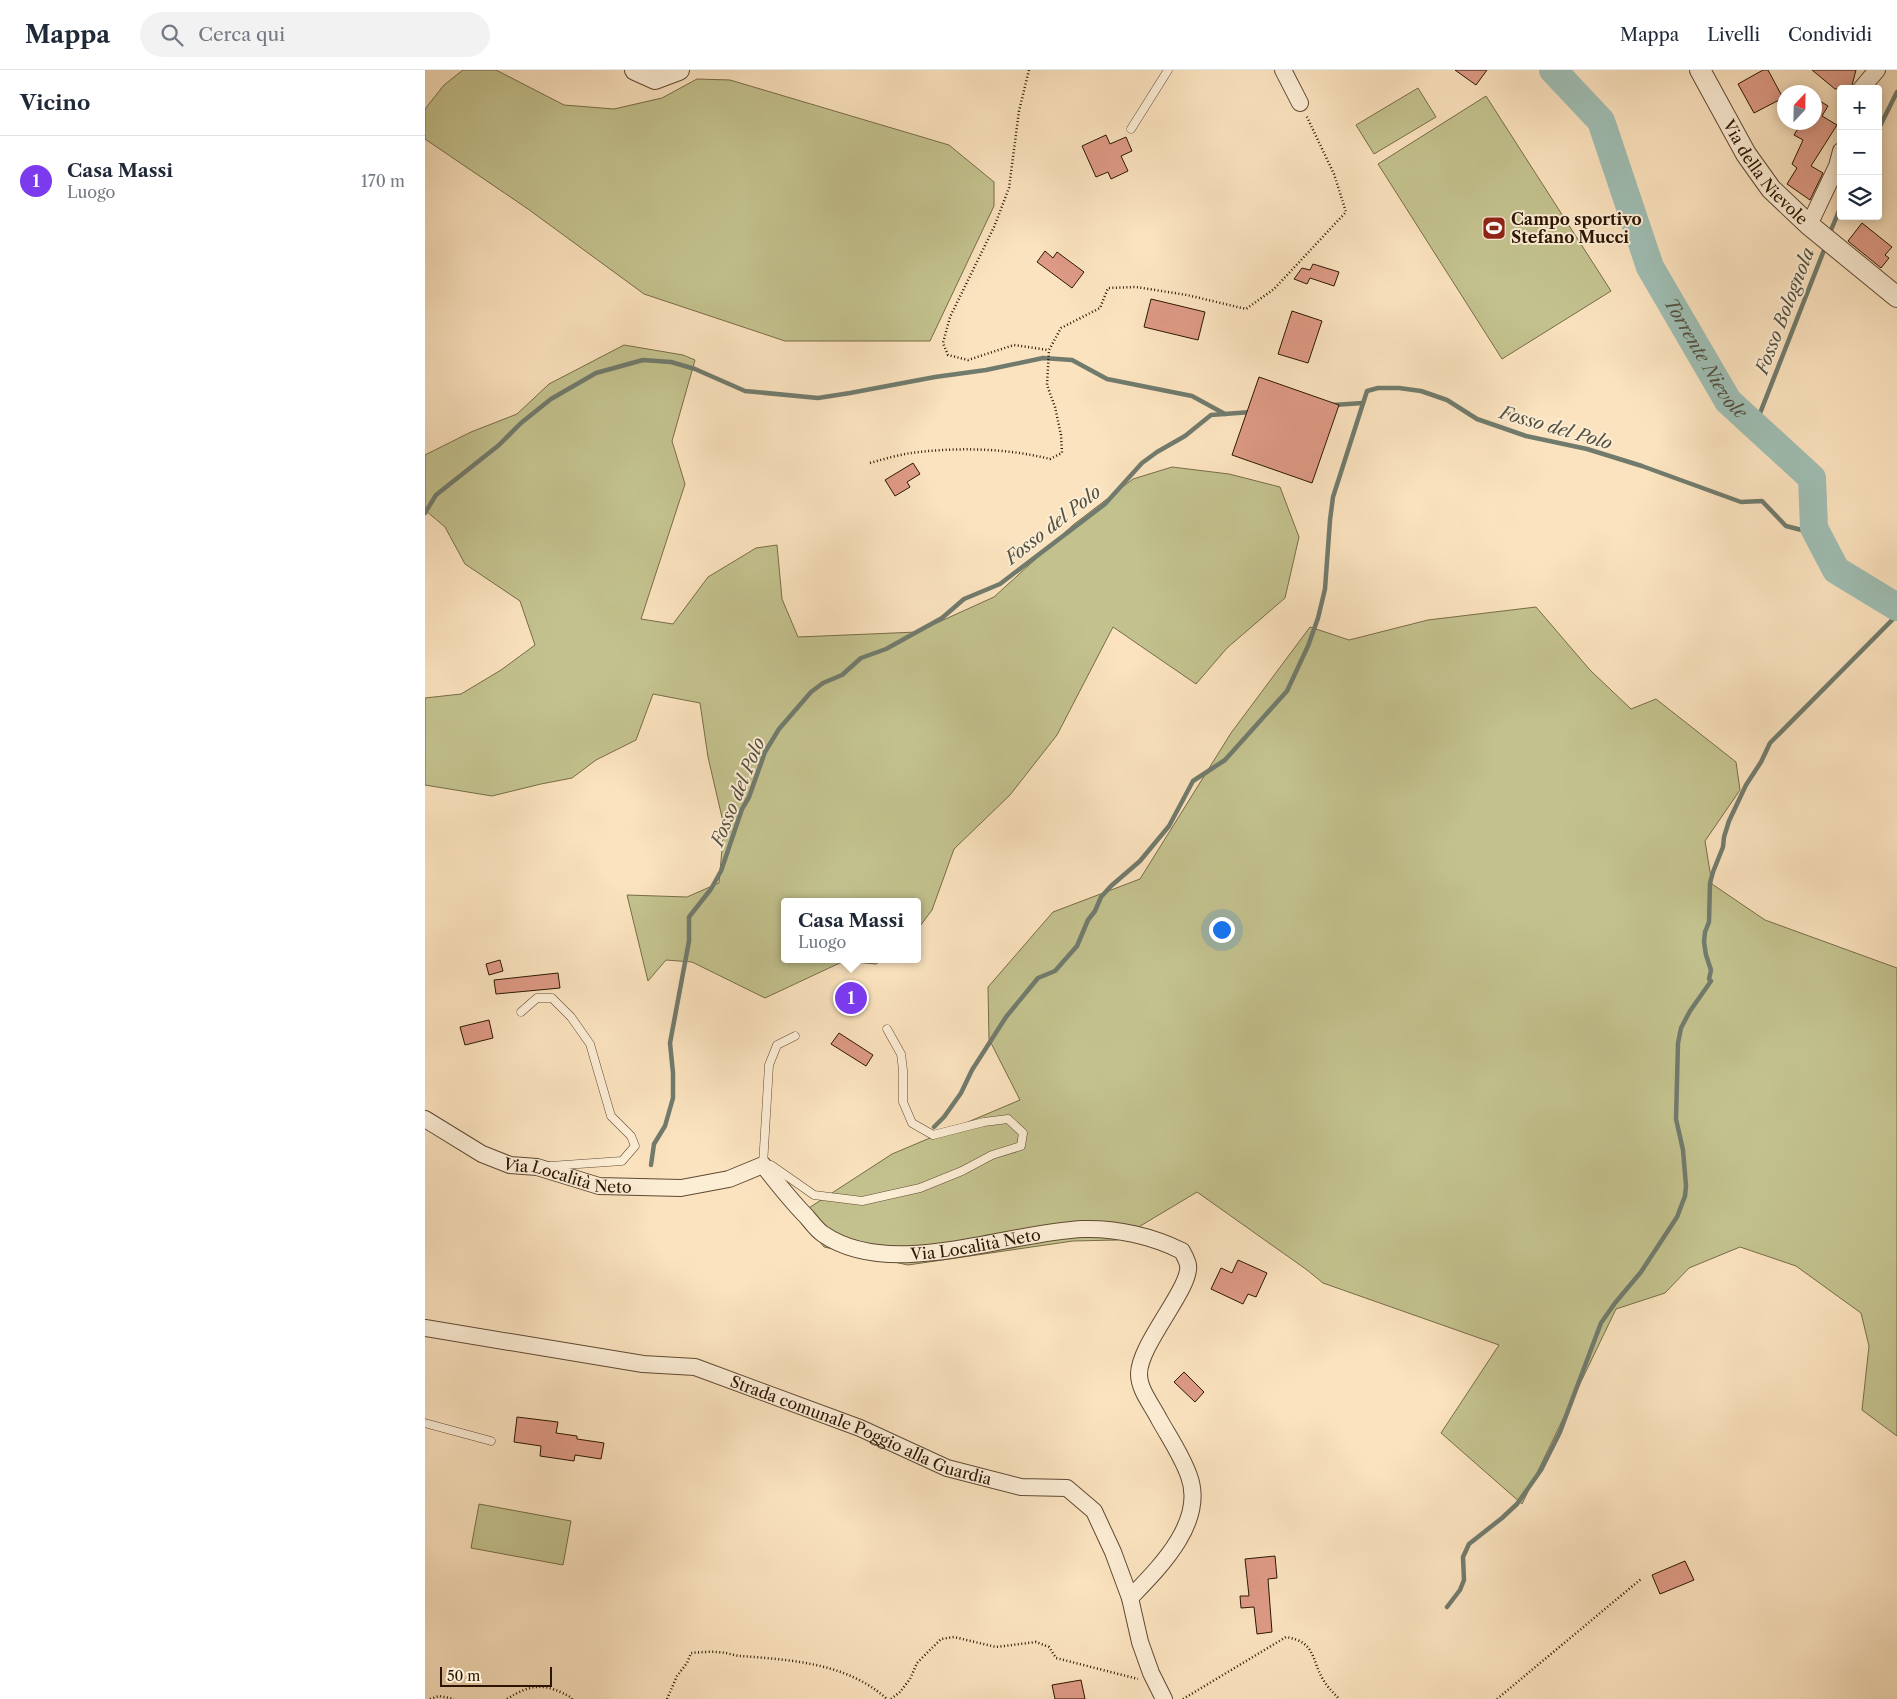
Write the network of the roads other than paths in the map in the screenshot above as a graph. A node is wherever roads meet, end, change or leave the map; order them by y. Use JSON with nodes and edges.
{"nodes":[{"id":1,"x":635,"y":70,"type":"edge"},
{"id":2,"x":679,"y":70,"type":"edge"},
{"id":3,"x":1168,"y":70,"type":"edge"},
{"id":4,"x":1283,"y":70,"type":"edge"},
{"id":5,"x":1700,"y":70,"type":"edge"},
{"id":6,"x":1877,"y":70,"type":"edge"},
{"id":7,"x":1864,"y":85,"type":"edge"},
{"id":8,"x":1300,"y":102,"type":"road end"},
{"id":9,"x":1131,"y":129,"type":"dead end"},
{"id":10,"x":1837,"y":166,"type":"edge"},
{"id":11,"x":1814,"y":229,"type":"junction"},
{"id":12,"x":1897,"y":297,"type":"edge"},
{"id":13,"x":521,"y":1012,"type":"dead end"},
{"id":14,"x":887,"y":1029,"type":"dead end"},
{"id":15,"x":795,"y":1036,"type":"dead end"},
{"id":16,"x":425,"y":1119,"type":"edge"},
{"id":17,"x":763,"y":1165,"type":"junction"},
{"id":18,"x":537,"y":1168,"type":"junction"},
{"id":19,"x":425,"y":1328,"type":"edge"},
{"id":20,"x":425,"y":1423,"type":"edge"},
{"id":21,"x":491,"y":1441,"type":"dead end"},
{"id":22,"x":1130,"y":1598,"type":"junction"},
{"id":23,"x":1164,"y":1699,"type":"edge"}],
"edges":[{"from":1,"to":2,"type":"street"},
{"from":3,"to":9,"type":"lane"},
{"from":4,"to":8,"type":"street"},
{"from":5,"to":11,"type":"street","name":"Via della Nievole"},
{"from":6,"to":7,"type":"street"},
{"from":10,"to":11,"type":"street"},
{"from":11,"to":12,"type":"street","name":"Via della Nievole"},
{"from":13,"to":18,"type":"lane"},
{"from":14,"to":17,"type":"lane"},
{"from":15,"to":17,"type":"lane"},
{"from":16,"to":18,"type":"street","name":"Via Località Neto"},
{"from":17,"to":18,"type":"street","name":"Via Località Neto"},
{"from":17,"to":22,"type":"street","name":"Via Località Neto"},
{"from":19,"to":22,"type":"street","name":"Strada comunale Poggio alla Guardia"},
{"from":20,"to":21,"type":"lane"},
{"from":22,"to":23,"type":"street","name":"Strada comunale Poggio alla Guardia"}]}
